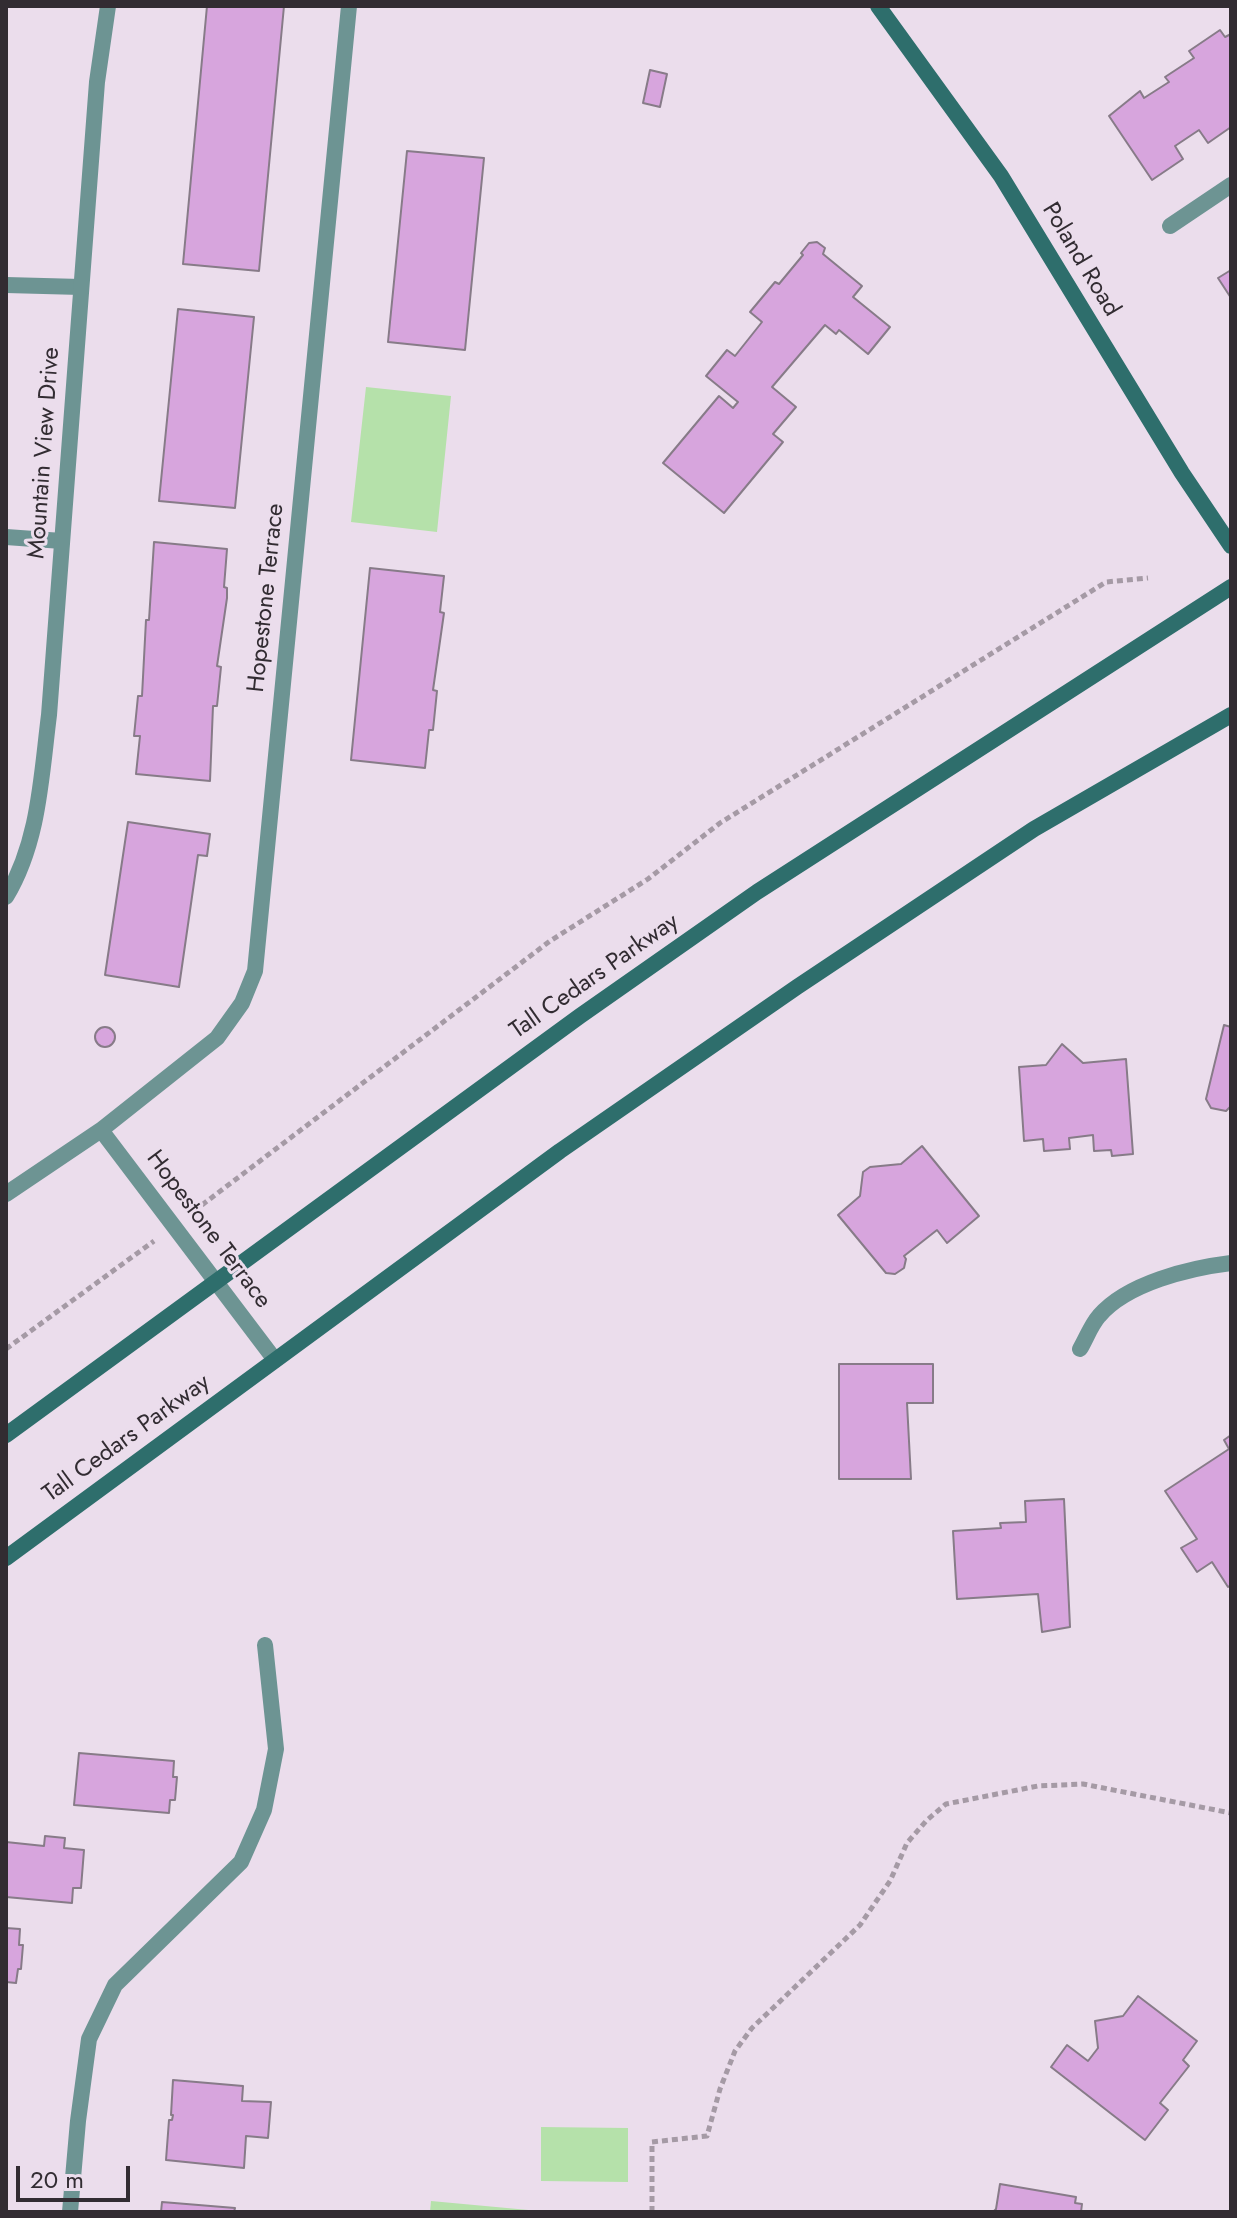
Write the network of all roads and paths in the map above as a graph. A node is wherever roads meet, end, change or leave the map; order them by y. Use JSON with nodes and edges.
{"nodes":[{"id":1,"x":108,"y":6,"type":"edge"},
{"id":2,"x":349,"y":6,"type":"edge"},
{"id":3,"x":878,"y":6,"type":"edge"},
{"id":4,"x":1231,"y":185,"type":"edge"},
{"id":5,"x":1170,"y":226,"type":"dead end"},
{"id":6,"x":6,"y":285,"type":"edge"},
{"id":7,"x":81,"y":287,"type":"junction"},
{"id":8,"x":6,"y":537,"type":"edge"},
{"id":9,"x":62,"y":541,"type":"junction"},
{"id":10,"x":1231,"y":546,"type":"edge"},
{"id":11,"x":1148,"y":578,"type":"dead end"},
{"id":12,"x":1231,"y":587,"type":"edge"},
{"id":13,"x":1231,"y":715,"type":"edge"},
{"id":14,"x":6,"y":897,"type":"edge"},
{"id":15,"x":101,"y":1130,"type":"junction"},
{"id":16,"x":6,"y":1194,"type":"edge"},
{"id":17,"x":174,"y":1226,"type":"junction"},
{"id":18,"x":1231,"y":1263,"type":"edge"},
{"id":19,"x":217,"y":1282,"type":"junction"},
{"id":20,"x":6,"y":1349,"type":"edge"},
{"id":21,"x":1080,"y":1349,"type":"dead end"},
{"id":22,"x":275,"y":1360,"type":"junction"},
{"id":23,"x":6,"y":1435,"type":"edge"},
{"id":24,"x":6,"y":1558,"type":"edge"},
{"id":25,"x":265,"y":1645,"type":"dead end"},
{"id":26,"x":1231,"y":1813,"type":"edge"},
{"id":27,"x":70,"y":2212,"type":"edge"},
{"id":28,"x":652,"y":2212,"type":"edge"}],
"edges":[{"from":1,"to":7,"type":"street","name":"Mountain View Drive"},
{"from":2,"to":15,"type":"street","name":"Hopestone Terrace"},
{"from":3,"to":10,"type":"main road","name":"Poland Road"},
{"from":4,"to":5,"type":"street"},
{"from":6,"to":7,"type":"street"},
{"from":7,"to":9,"type":"street","name":"Mountain View Drive"},
{"from":8,"to":9,"type":"street"},
{"from":9,"to":14,"type":"street","name":"Mountain View Drive"},
{"from":11,"to":17,"type":"path"},
{"from":12,"to":19,"type":"main road","name":"Tall Cedars Parkway"},
{"from":13,"to":22,"type":"main road","name":"Tall Cedars Parkway"},
{"from":15,"to":16,"type":"street","name":"Hopestone Terrace"},
{"from":15,"to":17,"type":"street","name":"Hopestone Terrace"},
{"from":17,"to":19,"type":"street","name":"Hopestone Terrace"},
{"from":17,"to":20,"type":"path"},
{"from":18,"to":21,"type":"street"},
{"from":19,"to":22,"type":"street","name":"Hopestone Terrace"},
{"from":19,"to":23,"type":"main road","name":"Tall Cedars Parkway"},
{"from":22,"to":24,"type":"main road","name":"Tall Cedars Parkway"},
{"from":25,"to":27,"type":"street"},
{"from":26,"to":28,"type":"path"}]}
